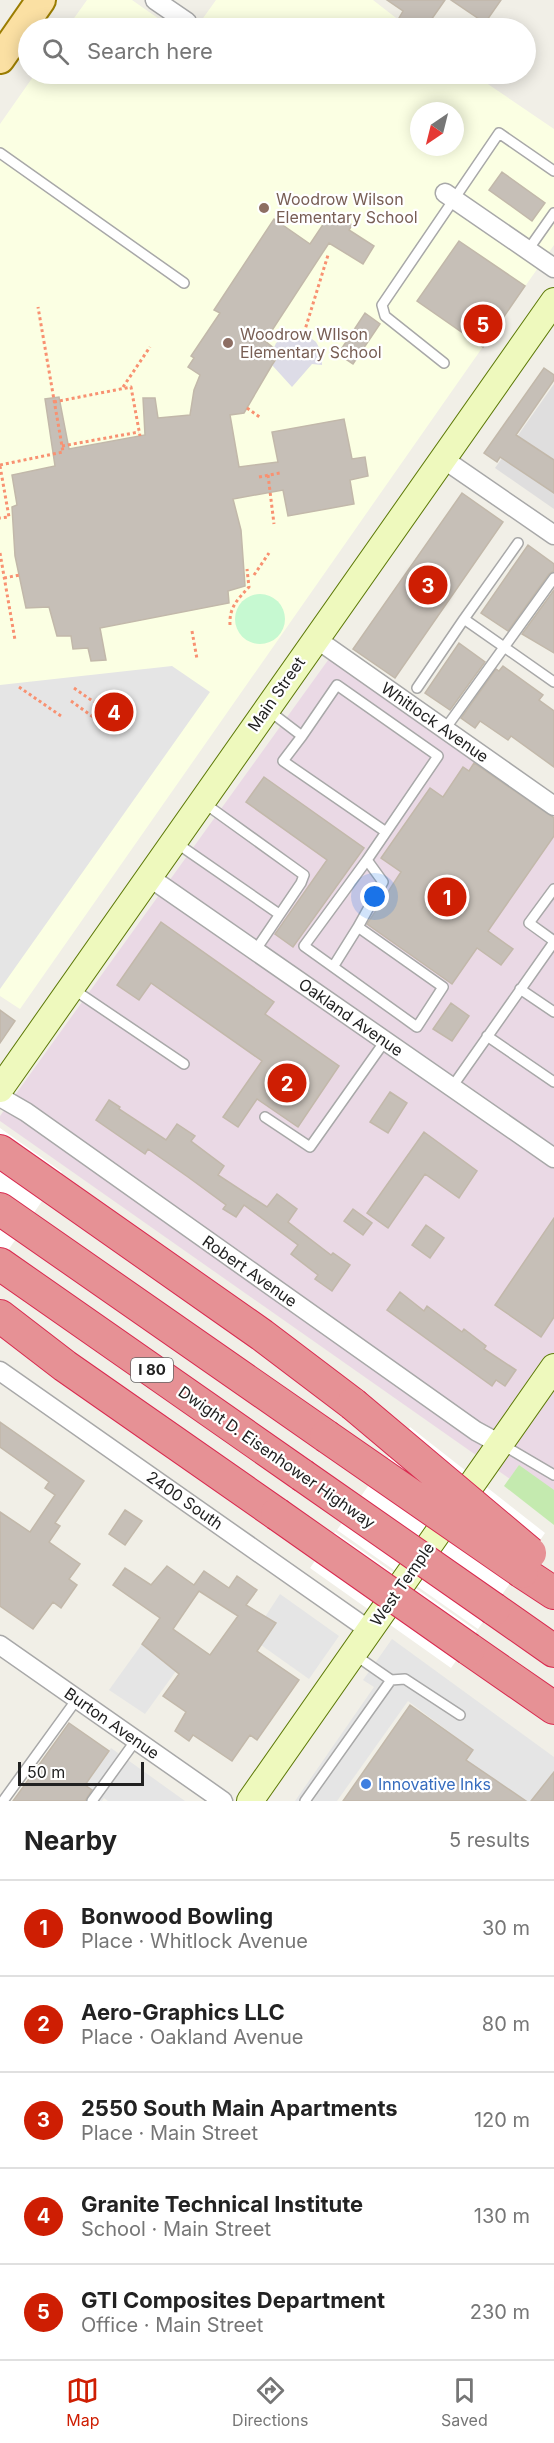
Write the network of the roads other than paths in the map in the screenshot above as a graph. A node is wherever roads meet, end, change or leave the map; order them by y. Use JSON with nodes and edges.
{"nodes":[{"id":1,"x":41,"y":0,"type":"edge"},
{"id":2,"x":155,"y":0,"type":"edge"},
{"id":3,"x":28,"y":18,"type":"edge"},
{"id":4,"x":181,"y":18,"type":"edge"},
{"id":5,"x":18,"y":33,"type":"edge"},
{"id":6,"x":0,"y":59,"type":"edge"},
{"id":7,"x":0,"y":153,"type":"edge"},
{"id":8,"x":554,"y":171,"type":"edge"},
{"id":9,"x":450,"y":196,"type":"junction"},
{"id":10,"x":554,"y":213,"type":"edge"},
{"id":11,"x":528,"y":250,"type":"junction"},
{"id":12,"x":554,"y":268,"type":"edge"},
{"id":13,"x":184,"y":283,"type":"dead end"},
{"id":14,"x":554,"y":301,"type":"edge"},
{"id":15,"x":444,"y":363,"type":"dead end"},
{"id":16,"x":442,"y":458,"type":"junction"},
{"id":17,"x":554,"y":535,"type":"edge"},
{"id":18,"x":518,"y":543,"type":"dead end"},
{"id":19,"x":554,"y":578,"type":"edge"},
{"id":20,"x":464,"y":619,"type":"junction"},
{"id":21,"x":315,"y":638,"type":"junction"},
{"id":22,"x":505,"y":648,"type":"junction"},
{"id":23,"x":554,"y":682,"type":"edge"},
{"id":24,"x":417,"y":688,"type":"dead end"},
{"id":25,"x":266,"y":709,"type":"junction"},
{"id":26,"x":445,"y":729,"type":"junction"},
{"id":27,"x":302,"y":736,"type":"junction"},
{"id":28,"x":202,"y":801,"type":"junction"},
{"id":29,"x":554,"y":806,"type":"edge"},
{"id":30,"x":386,"y":832,"type":"junction"},
{"id":31,"x":174,"y":841,"type":"junction"},
{"id":32,"x":367,"y":860,"type":"junction"},
{"id":33,"x":149,"y":877,"type":"junction"},
{"id":34,"x":554,"y":889,"type":"edge"},
{"id":35,"x":279,"y":914,"type":"junction"},
{"id":36,"x":358,"y":927,"type":"junction"},
{"id":37,"x":554,"y":942,"type":"edge"},
{"id":38,"x":255,"y":951,"type":"junction"},
{"id":39,"x":333,"y":967,"type":"junction"},
{"id":40,"x":72,"y":988,"type":"junction"},
{"id":41,"x":520,"y":989,"type":"junction"},
{"id":42,"x":554,"y":1012,"type":"edge"},
{"id":43,"x":487,"y":1036,"type":"junction"},
{"id":44,"x":385,"y":1041,"type":"junction"},
{"id":45,"x":184,"y":1064,"type":"dead end"},
{"id":46,"x":554,"y":1082,"type":"edge"},
{"id":47,"x":452,"y":1087,"type":"junction"},
{"id":48,"x":0,"y":1089,"type":"edge"},
{"id":49,"x":0,"y":1097,"type":"edge"},
{"id":50,"x":265,"y":1117,"type":"dead end"},
{"id":51,"x":0,"y":1151,"type":"edge"},
{"id":52,"x":554,"y":1158,"type":"edge"},
{"id":53,"x":0,"y":1209,"type":"edge"},
{"id":54,"x":1,"y":1265,"type":"edge"},
{"id":55,"x":0,"y":1316,"type":"edge"},
{"id":56,"x":0,"y":1328,"type":"edge"},
{"id":57,"x":65,"y":1366,"type":"junction"},
{"id":58,"x":554,"y":1367,"type":"edge"},
{"id":59,"x":0,"y":1371,"type":"edge"},
{"id":60,"x":500,"y":1444,"type":"junction"},
{"id":61,"x":554,"y":1475,"type":"edge"},
{"id":62,"x":535,"y":1566,"type":"edge"},
{"id":63,"x":554,"y":1593,"type":"edge"},
{"id":64,"x":369,"y":1630,"type":"junction"},
{"id":65,"x":0,"y":1645,"type":"edge"},
{"id":66,"x":554,"y":1651,"type":"edge"},
{"id":67,"x":353,"y":1654,"type":"junction"},
{"id":68,"x":391,"y":1680,"type":"junction"},
{"id":69,"x":77,"y":1699,"type":"junction"},
{"id":70,"x":554,"y":1708,"type":"edge"},
{"id":71,"x":460,"y":1715,"type":"dead end"},
{"id":72,"x":136,"y":1740,"type":"junction"},
{"id":73,"x":3,"y":1801,"type":"edge"},
{"id":74,"x":92,"y":1801,"type":"edge"},
{"id":75,"x":223,"y":1801,"type":"edge"},
{"id":76,"x":250,"y":1801,"type":"edge"},
{"id":77,"x":305,"y":1801,"type":"edge"}],
"edges":[{"from":1,"to":3,"type":"main road"},
{"from":2,"to":4,"type":"street"},
{"from":5,"to":6,"type":"main road"},
{"from":7,"to":13,"type":"lane"},
{"from":8,"to":9,"type":"lane"},
{"from":9,"to":11,"type":"street"},
{"from":9,"to":15,"type":"lane"},
{"from":10,"to":11,"type":"lane"},
{"from":11,"to":12,"type":"street"},
{"from":14,"to":16,"type":"street","name":"Main Street"},
{"from":16,"to":17,"type":"street"},
{"from":16,"to":21,"type":"street","name":"Main Street"},
{"from":18,"to":20,"type":"lane"},
{"from":19,"to":22,"type":"lane"},
{"from":20,"to":22,"type":"lane"},
{"from":20,"to":24,"type":"lane"},
{"from":21,"to":25,"type":"street","name":"Main Street"},
{"from":21,"to":26,"type":"street","name":"Whitlock Avenue"},
{"from":22,"to":23,"type":"lane"},
{"from":22,"to":26,"type":"lane"},
{"from":25,"to":27,"type":"lane"},
{"from":25,"to":28,"type":"street","name":"Main Street"},
{"from":26,"to":29,"type":"street","name":"Whitlock Avenue"},
{"from":27,"to":30,"type":"lane"},
{"from":27,"to":30,"type":"lane"},
{"from":28,"to":31,"type":"street","name":"Main Street"},
{"from":28,"to":35,"type":"lane"},
{"from":30,"to":32,"type":"lane"},
{"from":31,"to":33,"type":"street","name":"Main Street"},
{"from":31,"to":35,"type":"lane"},
{"from":32,"to":36,"type":"lane"},
{"from":32,"to":39,"type":"lane"},
{"from":33,"to":38,"type":"street","name":"Oakland Avenue"},
{"from":33,"to":40,"type":"street","name":"Main Street"},
{"from":34,"to":37,"type":"lane"},
{"from":35,"to":38,"type":"lane"},
{"from":36,"to":39,"type":"lane"},
{"from":36,"to":39,"type":"lane"},
{"from":37,"to":41,"type":"lane"},
{"from":38,"to":44,"type":"street","name":"Oakland Avenue"},
{"from":40,"to":45,"type":"lane"},
{"from":40,"to":48,"type":"street","name":"Main Street"},
{"from":41,"to":42,"type":"lane"},
{"from":41,"to":43,"type":"lane"},
{"from":43,"to":46,"type":"lane"},
{"from":43,"to":47,"type":"lane"},
{"from":44,"to":47,"type":"street","name":"Oakland Avenue"},
{"from":44,"to":50,"type":"lane"},
{"from":47,"to":52,"type":"street","name":"Oakland Avenue"},
{"from":49,"to":60,"type":"street","name":"Robert Avenue"},
{"from":51,"to":62,"type":"highway","bridge":true},
{"from":53,"to":62,"type":"highway","number":"I 80","bridge":true},
{"from":54,"to":66,"type":"highway","name":"Dwight D. Eisenhower Highway","number":"I 80","bridge":true},
{"from":55,"to":57,"type":"highway"},
{"from":56,"to":57,"type":"highway"},
{"from":57,"to":70,"type":"highway","bridge":true},
{"from":58,"to":60,"type":"street","name":"West Temple"},
{"from":59,"to":64,"type":"street","name":"2400 South"},
{"from":60,"to":61,"type":"lane"},
{"from":60,"to":64,"type":"street","name":"West Temple"},
{"from":62,"to":63,"type":"highway","number":"I 80"},
{"from":64,"to":67,"type":"street","name":"West Temple"},
{"from":65,"to":69,"type":"street","name":"Burton Avenue"},
{"from":67,"to":68,"type":"lane"},
{"from":67,"to":76,"type":"street","name":"West Temple"},
{"from":68,"to":71,"type":"lane"},
{"from":68,"to":77,"type":"lane"},
{"from":69,"to":72,"type":"street","name":"Burton Avenue"},
{"from":69,"to":73,"type":"lane"},
{"from":72,"to":74,"type":"lane"},
{"from":72,"to":75,"type":"street","name":"Burton Avenue"}]}
